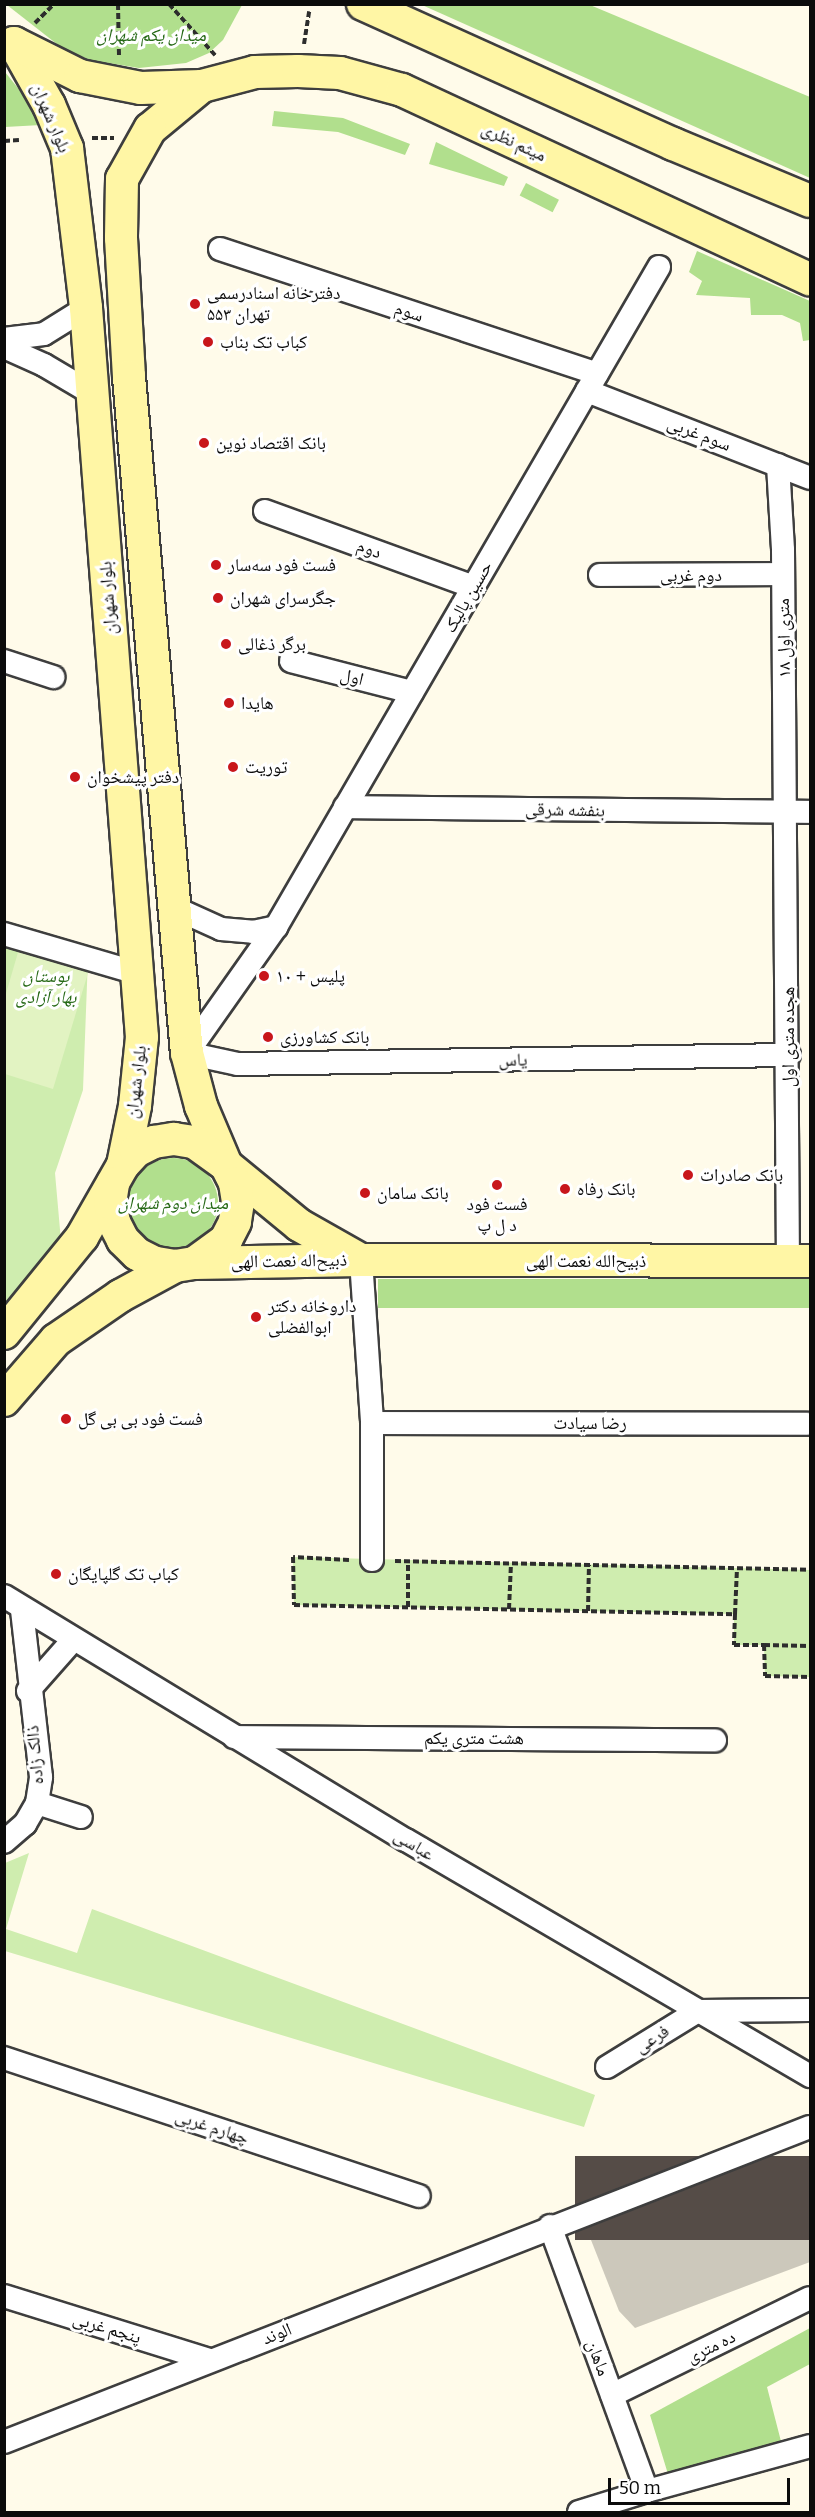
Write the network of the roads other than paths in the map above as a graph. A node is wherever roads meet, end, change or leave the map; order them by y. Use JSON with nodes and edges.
{"nodes":[{"id":1,"x":363,"y":4,"type":"edge"},
{"id":2,"x":9,"y":37,"type":"edge"},
{"id":3,"x":202,"y":86,"type":"junction"},
{"id":4,"x":810,"y":201,"type":"edge"},
{"id":5,"x":220,"y":249,"type":"dead end"},
{"id":6,"x":659,"y":267,"type":"dead end"},
{"id":7,"x":810,"y":279,"type":"edge"},
{"id":8,"x":86,"y":308,"type":"junction"},
{"id":9,"x":4,"y":339,"type":"edge"},
{"id":10,"x":4,"y":347,"type":"edge"},
{"id":11,"x":592,"y":383,"type":"junction"},
{"id":12,"x":93,"y":394,"type":"junction"},
{"id":13,"x":778,"y":465,"type":"junction"},
{"id":14,"x":810,"y":478,"type":"edge"},
{"id":15,"x":265,"y":511,"type":"dead end"},
{"id":16,"x":783,"y":574,"type":"junction"},
{"id":17,"x":600,"y":575,"type":"dead end"},
{"id":18,"x":474,"y":587,"type":"junction"},
{"id":19,"x":4,"y":661,"type":"edge"},
{"id":20,"x":291,"y":661,"type":"dead end"},
{"id":21,"x":53,"y":677,"type":"dead end"},
{"id":22,"x":412,"y":692,"type":"junction"},
{"id":23,"x":345,"y":807,"type":"junction"},
{"id":24,"x":786,"y":812,"type":"junction"},
{"id":25,"x":810,"y":812,"type":"edge"},
{"id":26,"x":177,"y":909,"type":"junction"},
{"id":27,"x":276,"y":927,"type":"junction"},
{"id":28,"x":4,"y":934,"type":"edge"},
{"id":29,"x":137,"y":973,"type":"junction"},
{"id":30,"x":187,"y":1053,"type":"junction"},
{"id":31,"x":789,"y":1055,"type":"junction"},
{"id":32,"x":226,"y":1165,"type":"junction"},
{"id":33,"x":118,"y":1174,"type":"junction"},
{"id":34,"x":362,"y":1260,"type":"junction"},
{"id":35,"x":799,"y":1262,"type":"edge"},
{"id":36,"x":184,"y":1265,"type":"junction"},
{"id":37,"x":4,"y":1333,"type":"edge"},
{"id":38,"x":4,"y":1400,"type":"edge"},
{"id":39,"x":372,"y":1423,"type":"junction"},
{"id":40,"x":807,"y":1424,"type":"dead end"},
{"id":41,"x":372,"y":1560,"type":"road end"},
{"id":42,"x":10,"y":1602,"type":"edge"},
{"id":43,"x":74,"y":1639,"type":"junction"},
{"id":44,"x":28,"y":1691,"type":"junction"},
{"id":45,"x":234,"y":1737,"type":"junction"},
{"id":46,"x":715,"y":1740,"type":"dead end"},
{"id":47,"x":37,"y":1803,"type":"junction"},
{"id":48,"x":81,"y":1817,"type":"dead end"},
{"id":49,"x":4,"y":1842,"type":"edge"},
{"id":50,"x":810,"y":2010,"type":"edge"},
{"id":51,"x":698,"y":2011,"type":"junction"},
{"id":52,"x":4,"y":2058,"type":"edge"},
{"id":53,"x":607,"y":2067,"type":"dead end"},
{"id":54,"x":810,"y":2076,"type":"edge"},
{"id":55,"x":810,"y":2127,"type":"edge"},
{"id":56,"x":419,"y":2196,"type":"dead end"},
{"id":57,"x":550,"y":2226,"type":"junction"},
{"id":58,"x":4,"y":2296,"type":"edge"},
{"id":59,"x":810,"y":2298,"type":"edge"},
{"id":60,"x":210,"y":2360,"type":"junction"},
{"id":61,"x":612,"y":2395,"type":"junction"},
{"id":62,"x":4,"y":2442,"type":"edge"},
{"id":63,"x":810,"y":2446,"type":"edge"},
{"id":64,"x":647,"y":2491,"type":"junction"},
{"id":65,"x":579,"y":2512,"type":"edge"}],
"edges":[{"from":1,"to":4,"type":"street"},
{"from":2,"to":3,"type":"street"},
{"from":2,"to":8,"type":"street","name":"بلوار شهران"},
{"from":3,"to":7,"type":"street","name":"میثم نظری"},
{"from":3,"to":26,"type":"street"},
{"from":5,"to":11,"type":"street","name":"سوم"},
{"from":6,"to":11,"type":"street","name":"حسین پالیک"},
{"from":8,"to":9,"type":"street"},
{"from":8,"to":12,"type":"street","name":"بلوار شهران"},
{"from":10,"to":12,"type":"street"},
{"from":11,"to":13,"type":"street","name":"سوم غربی"},
{"from":11,"to":18,"type":"street","name":"حسین پالیک"},
{"from":12,"to":29,"type":"street","name":"بلوار شهران"},
{"from":13,"to":14,"type":"street","name":"سوم غربی"},
{"from":13,"to":16,"type":"street","name":"۱۸ متری اول"},
{"from":15,"to":18,"type":"street","name":"دوم"},
{"from":16,"to":17,"type":"street","name":"دوم غربی"},
{"from":16,"to":24,"type":"street","name":"۱۸ متری اول"},
{"from":18,"to":22,"type":"street","name":"حسین پالیک"},
{"from":19,"to":21,"type":"street"},
{"from":20,"to":22,"type":"street","name":"اول"},
{"from":22,"to":23,"type":"street","name":"حسین پالیک"},
{"from":23,"to":24,"type":"street","name":"بنفشه شرقی"},
{"from":23,"to":27,"type":"street","name":"حسین پالیک"},
{"from":24,"to":25,"type":"street","name":"بنفشه شرقی"},
{"from":24,"to":31,"type":"street","name":"هجده متری اول"},
{"from":26,"to":27,"type":"street"},
{"from":26,"to":30,"type":"street"},
{"from":27,"to":30,"type":"street","name":"حسین پالیک"},
{"from":28,"to":29,"type":"street"},
{"from":29,"to":33,"type":"street","name":"بلوار شهران"},
{"from":30,"to":31,"type":"street","name":"یاس"},
{"from":30,"to":32,"type":"street"},
{"from":31,"to":35,"type":"street","name":"هجده متری اول"},
{"from":32,"to":33,"type":"street"},
{"from":32,"to":34,"type":"street","name":"ذبیح‌اله نعمت الهی"},
{"from":32,"to":36,"type":"street"},
{"from":33,"to":36,"type":"street"},
{"from":33,"to":37,"type":"street","name":"بلوار شهران"},
{"from":34,"to":35,"type":"street","name":"ذبیح‌الله نعمت الهی"},
{"from":34,"to":36,"type":"street","name":"ذبیح‌اله نعمت الهی"},
{"from":34,"to":39,"type":"street"},
{"from":36,"to":38,"type":"street"},
{"from":39,"to":40,"type":"street","name":"رضا سیادت"},
{"from":39,"to":41,"type":"street"},
{"from":42,"to":43,"type":"street","name":"عباسی"},
{"from":42,"to":44,"type":"street","name":"ذالک زاده"},
{"from":43,"to":44,"type":"street"},
{"from":43,"to":45,"type":"street","name":"عباسی"},
{"from":44,"to":47,"type":"street","name":"ذالک زاده"},
{"from":45,"to":46,"type":"street","name":"هشت متری یکم"},
{"from":45,"to":51,"type":"street","name":"عباسی"},
{"from":47,"to":48,"type":"street"},
{"from":47,"to":49,"type":"street","name":"ذالک زاده"},
{"from":50,"to":51,"type":"street"},
{"from":51,"to":53,"type":"street","name":"فرعی"},
{"from":51,"to":54,"type":"street","name":"عباسی"},
{"from":52,"to":56,"type":"street","name":"چهارم غربی"},
{"from":55,"to":57,"type":"street","name":"الوند"},
{"from":57,"to":60,"type":"street","name":"الوند"},
{"from":57,"to":61,"type":"street","name":"ماهان"},
{"from":58,"to":60,"type":"street","name":"پنجم غربی"},
{"from":59,"to":61,"type":"street","name":"ده متری"},
{"from":60,"to":62,"type":"street","name":"الوند"},
{"from":61,"to":64,"type":"street","name":"ماهان"},
{"from":63,"to":64,"type":"street"},
{"from":64,"to":65,"type":"street"}]}
